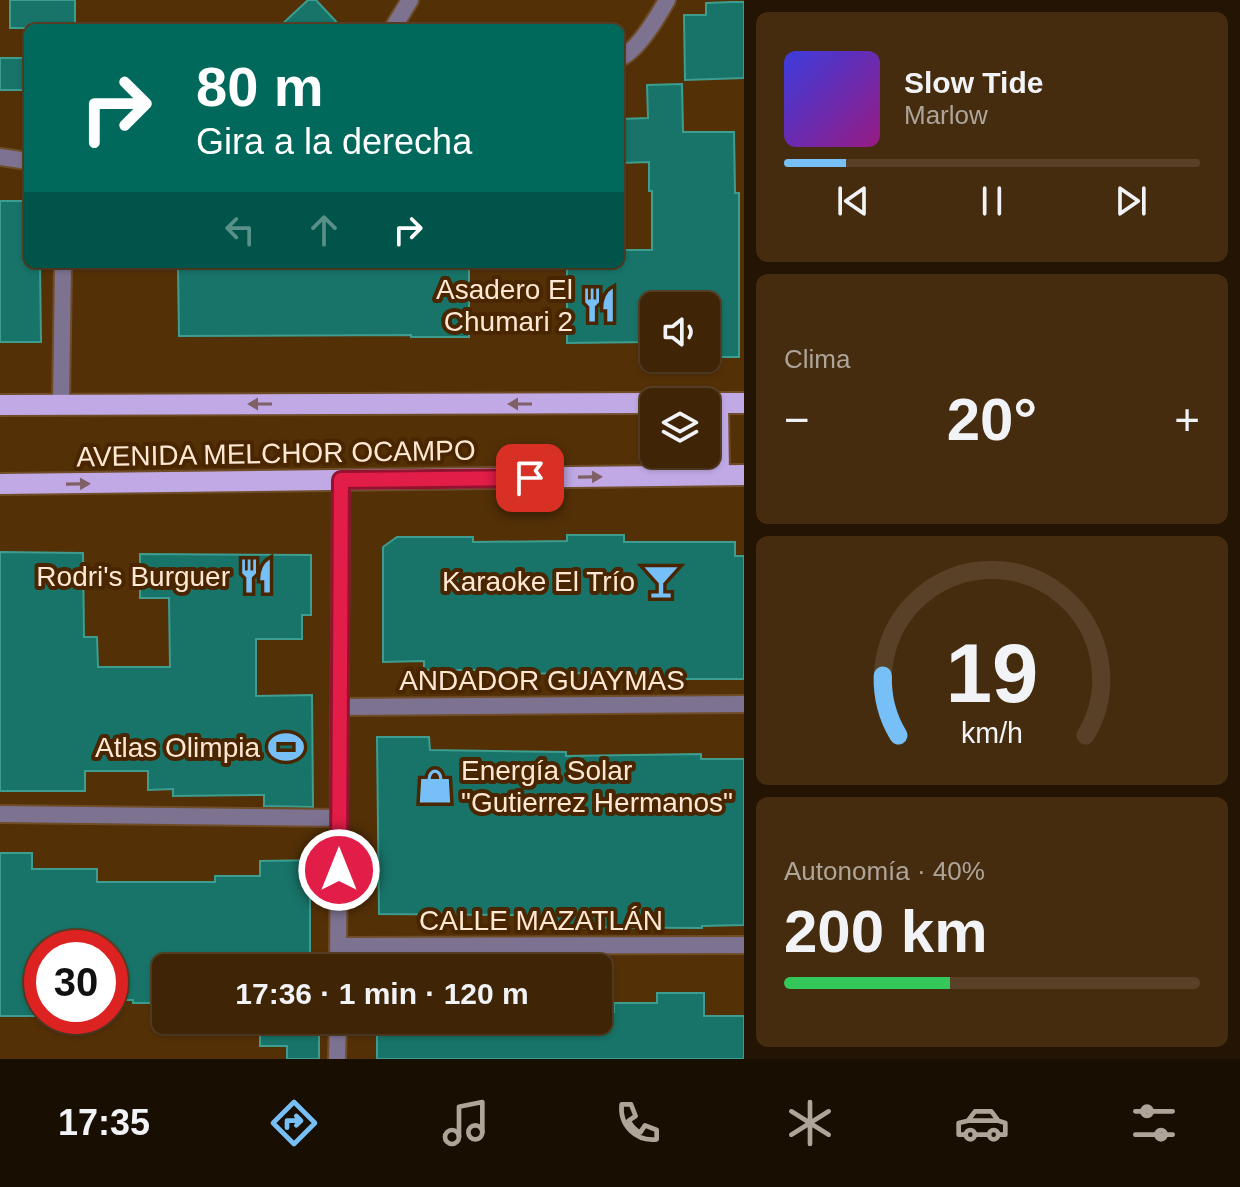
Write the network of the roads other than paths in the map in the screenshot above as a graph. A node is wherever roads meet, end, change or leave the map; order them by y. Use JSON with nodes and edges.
{"nodes":[{"id":1,"x":410,"y":0,"type":"edge"},
{"id":2,"x":667,"y":0,"type":"edge"},
{"id":3,"x":395,"y":24,"type":"edge"},
{"id":4,"x":624,"y":56,"type":"edge"},
{"id":5,"x":0,"y":157,"type":"edge"},
{"id":6,"x":24,"y":160,"type":"edge"},
{"id":7,"x":63,"y":268,"type":"edge"},
{"id":8,"x":640,"y":403,"type":"edge"},
{"id":9,"x":720,"y":403,"type":"edge"},
{"id":10,"x":744,"y":403,"type":"edge"},
{"id":11,"x":0,"y":405,"type":"edge"},
{"id":12,"x":61,"y":405,"type":"junction"},
{"id":13,"x":718,"y":468,"type":"edge"},
{"id":14,"x":719,"y":475,"type":"junction"},
{"id":15,"x":744,"y":475,"type":"edge"},
{"id":16,"x":341,"y":480,"type":"junction"},
{"id":17,"x":0,"y":484,"type":"edge"},
{"id":18,"x":744,"y":704,"type":"edge"},
{"id":19,"x":340,"y":707,"type":"junction"},
{"id":20,"x":0,"y":814,"type":"edge"},
{"id":21,"x":339,"y":818,"type":"junction"},
{"id":22,"x":744,"y":945,"type":"edge"},
{"id":23,"x":338,"y":946,"type":"junction"},
{"id":24,"x":338,"y":954,"type":"edge"},
{"id":25,"x":338,"y":1034,"type":"edge"},
{"id":26,"x":337,"y":1059,"type":"edge"}],
"edges":[{"from":1,"to":3,"type":"street"},
{"from":2,"to":4,"type":"street"},
{"from":5,"to":6,"type":"street"},
{"from":7,"to":12,"type":"street"},
{"from":8,"to":12,"type":"main road","name":"AVENIDA MELCHOR OCAMPO","one_way":true},
{"from":9,"to":10,"type":"main road"},
{"from":11,"to":12,"type":"main road","name":"AVENIDA MELCHOR OCAMPO"},
{"from":13,"to":14,"type":"main road"},
{"from":14,"to":15,"type":"main road","name":"AVENIDA MELCHOR OCAMPO"},
{"from":16,"to":14,"type":"main road","name":"AVENIDA MELCHOR OCAMPO","one_way":true},
{"from":17,"to":16,"type":"main road","name":"AVENIDA MELCHOR OCAMPO","one_way":true},
{"from":16,"to":19,"type":"street"},
{"from":18,"to":19,"type":"street","name":"ANDADOR GUAYMAS"},
{"from":19,"to":21,"type":"street"},
{"from":20,"to":21,"type":"street"},
{"from":21,"to":23,"type":"street"},
{"from":22,"to":23,"type":"street","name":"CALLE MAZATLÁN"},
{"from":23,"to":24,"type":"street"},
{"from":25,"to":26,"type":"street"}]}
